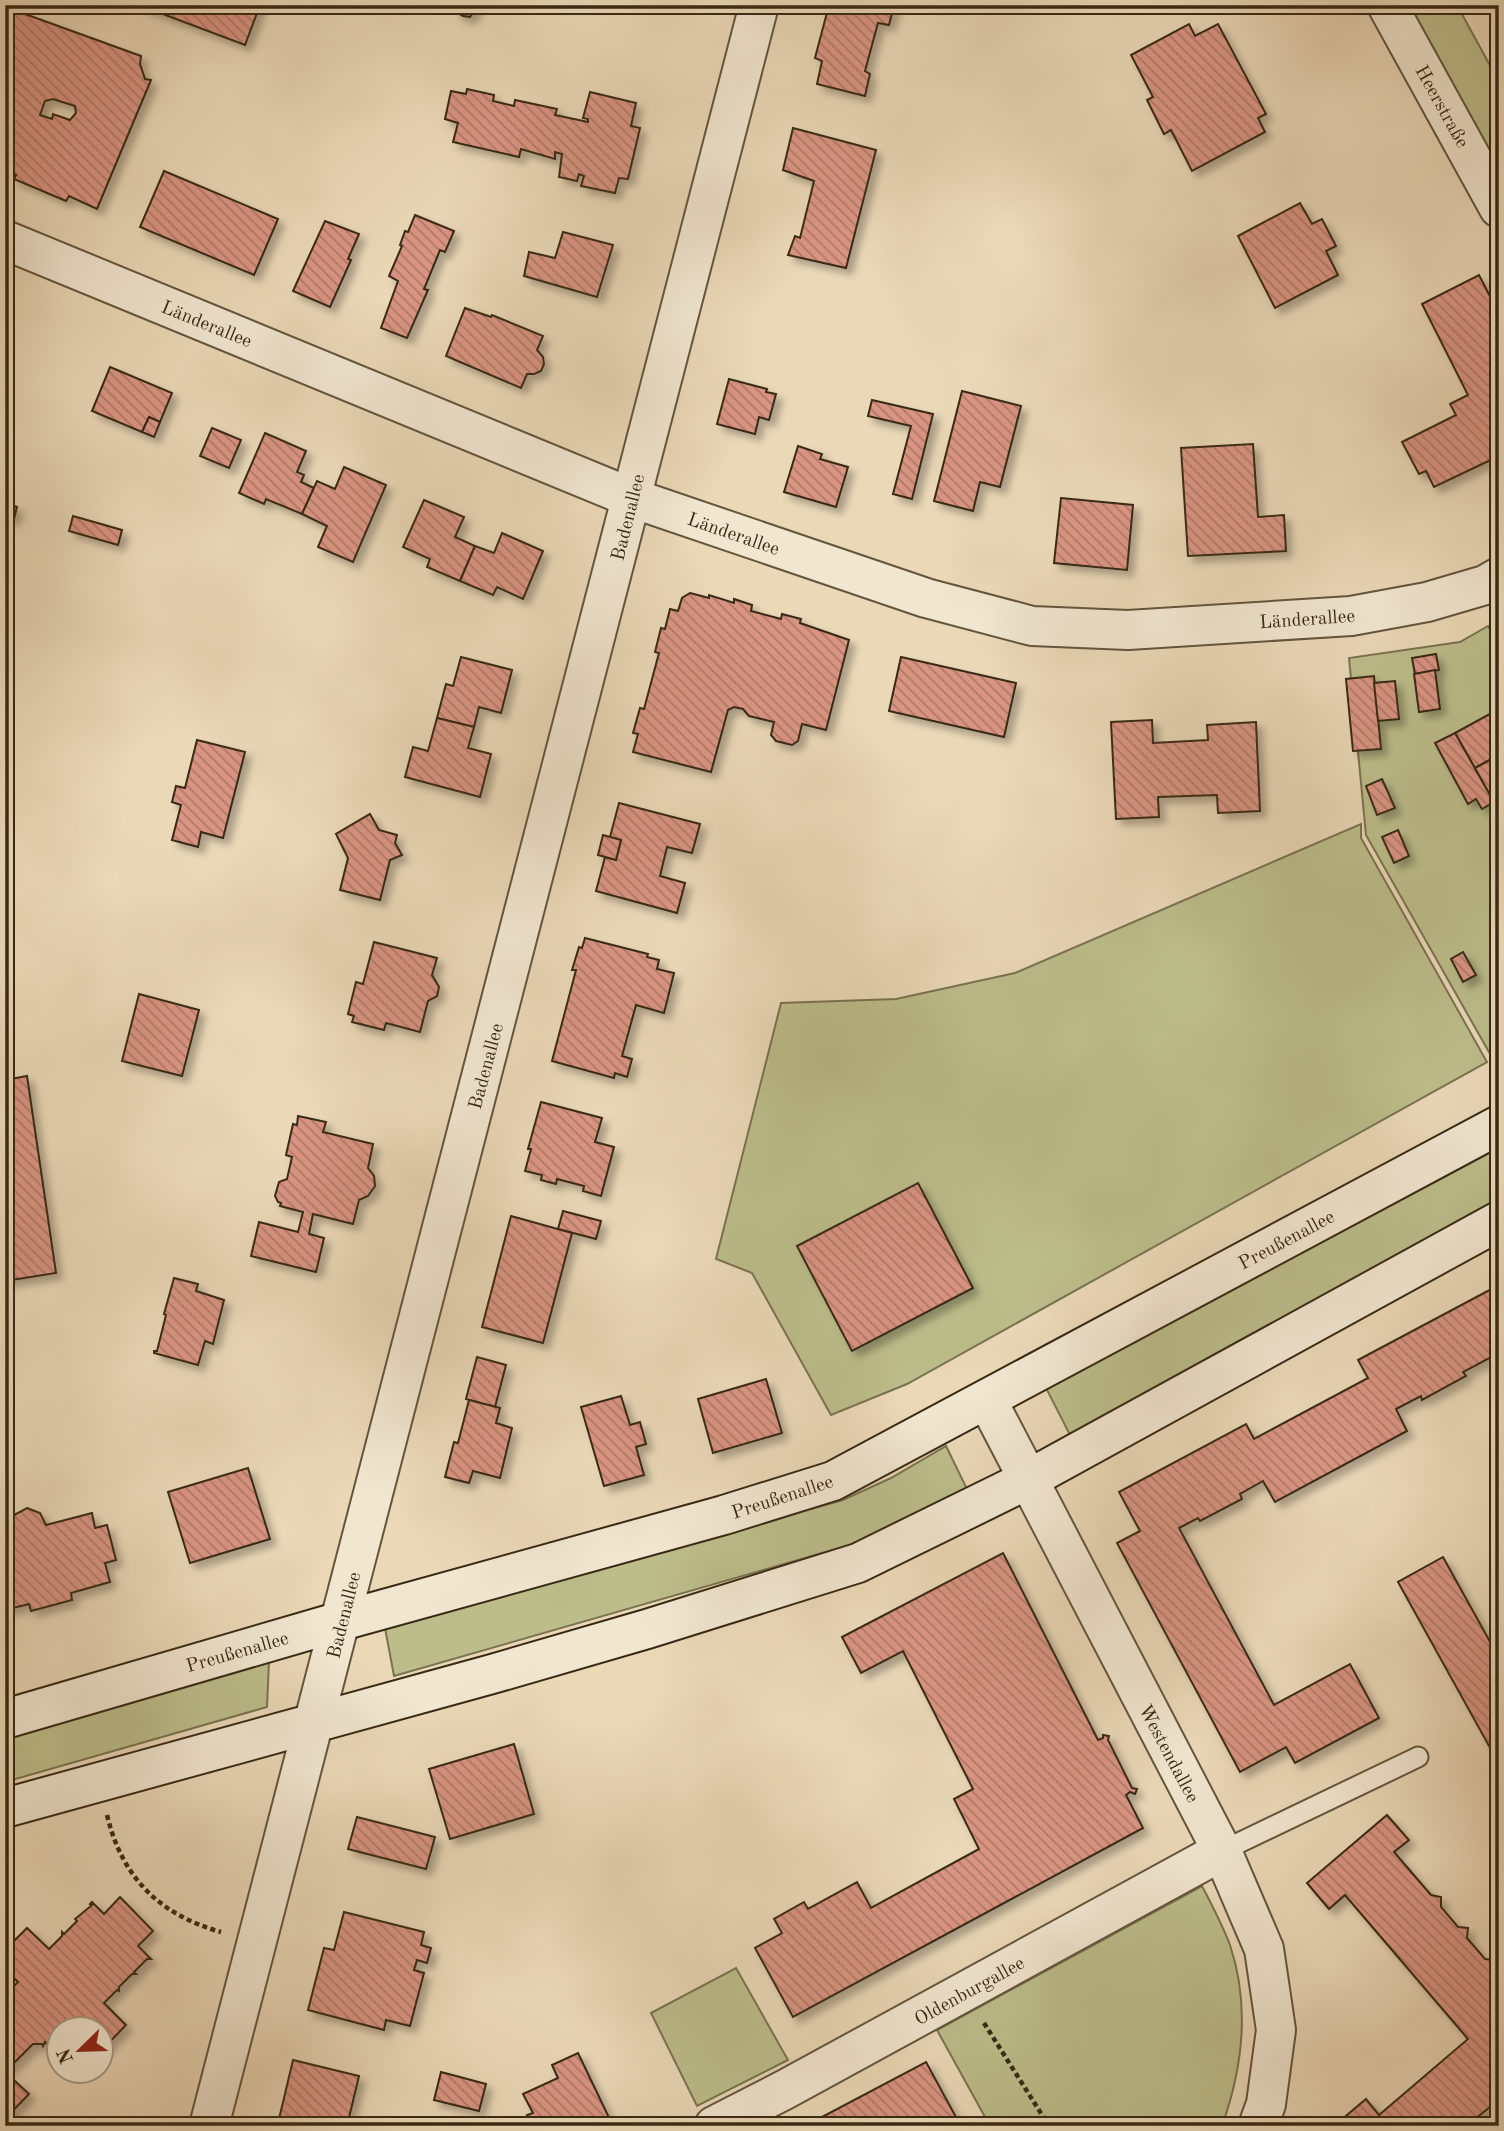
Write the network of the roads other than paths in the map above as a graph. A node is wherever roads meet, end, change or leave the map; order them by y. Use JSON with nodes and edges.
{"nodes":[{"id":1,"x":759,"y":5,"type":"edge"},
{"id":2,"x":1387,"y":5,"type":"edge"},
{"id":3,"x":1499,"y":208,"type":"edge"},
{"id":4,"x":5,"y":240,"type":"edge"},
{"id":5,"x":632,"y":498,"type":"junction"},
{"id":6,"x":1499,"y":577,"type":"edge"},
{"id":7,"x":1499,"y":1125,"type":"edge"},
{"id":8,"x":1499,"y":1221,"type":"edge"},
{"id":9,"x":987,"y":1400,"type":"junction"},
{"id":10,"x":1027,"y":1480,"type":"junction"},
{"id":11,"x":341,"y":1621,"type":"junction"},
{"id":12,"x":5,"y":1718,"type":"edge"},
{"id":13,"x":316,"y":1723,"type":"junction"},
{"id":14,"x":1418,"y":1757,"type":"dead end"},
{"id":15,"x":5,"y":1808,"type":"edge"},
{"id":16,"x":1222,"y":1851,"type":"junction"},
{"id":17,"x":209,"y":2126,"type":"edge"},
{"id":18,"x":714,"y":2126,"type":"edge"},
{"id":19,"x":1258,"y":2126,"type":"edge"}],
"edges":[{"from":1,"to":5,"type":"street","name":"Badenallee"},
{"from":2,"to":3,"type":"street","name":"Heerstraße"},
{"from":4,"to":5,"type":"street","name":"Länderallee"},
{"from":5,"to":6,"type":"street","name":"Länderallee"},
{"from":5,"to":11,"type":"street","name":"Badenallee"},
{"from":7,"to":9,"type":"street","name":"Preußenallee"},
{"from":8,"to":10,"type":"street"},
{"from":9,"to":10,"type":"street","name":"Westendallee"},
{"from":9,"to":11,"type":"street","name":"Preußenallee"},
{"from":10,"to":13,"type":"street"},
{"from":10,"to":16,"type":"street","name":"Westendallee"},
{"from":11,"to":12,"type":"street","name":"Preußenallee"},
{"from":11,"to":13,"type":"street","name":"Badenallee"},
{"from":13,"to":15,"type":"street"},
{"from":13,"to":17,"type":"street","name":"Badenallee"},
{"from":14,"to":16,"type":"lane"},
{"from":16,"to":18,"type":"street","name":"Oldenburgallee"},
{"from":16,"to":19,"type":"street","name":"Westendallee"}]}
